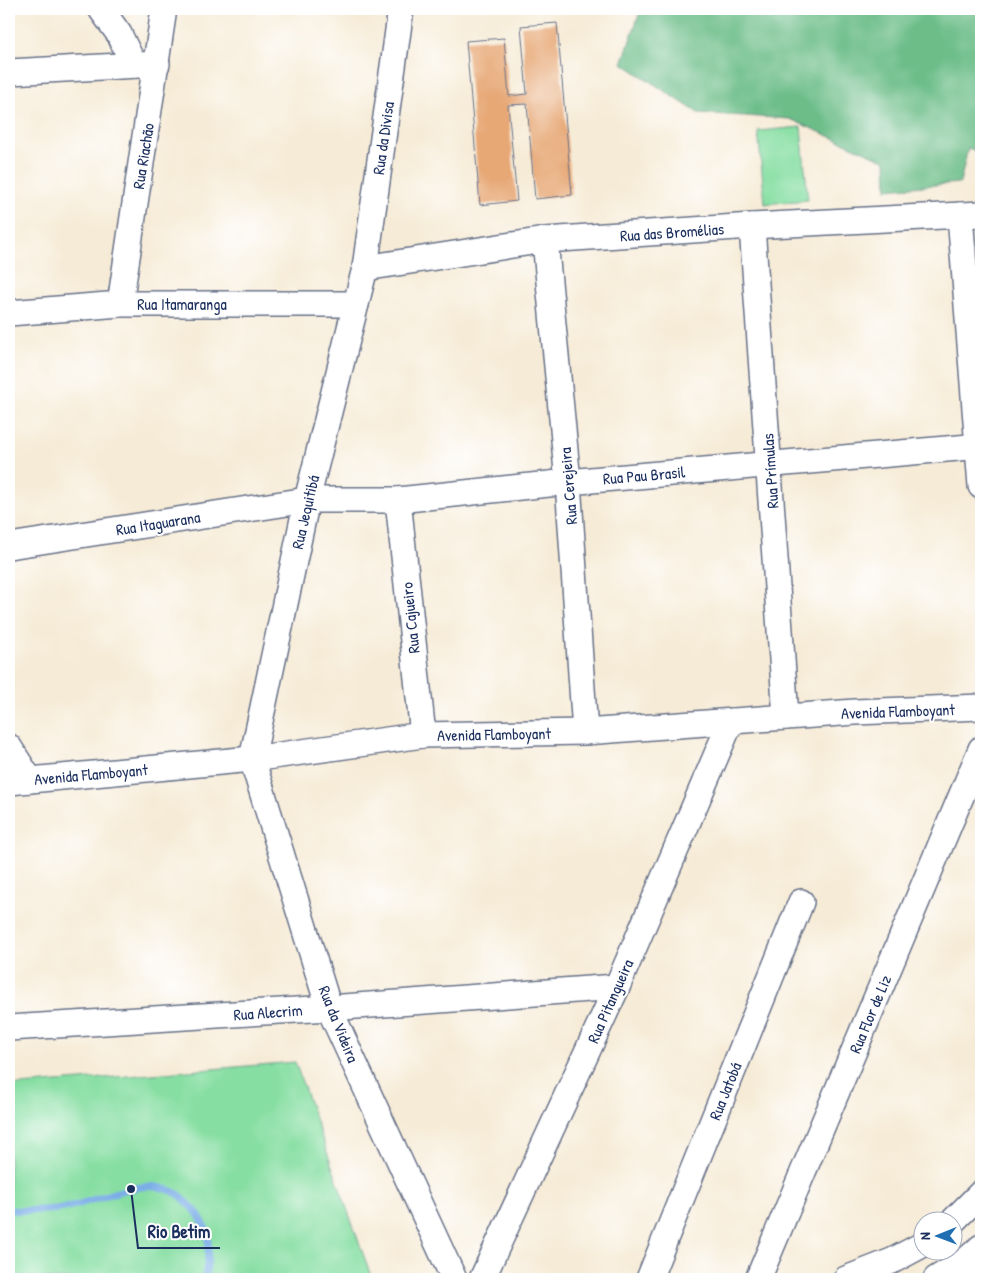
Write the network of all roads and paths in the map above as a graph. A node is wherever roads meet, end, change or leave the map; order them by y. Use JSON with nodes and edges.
{"nodes":[{"id":1,"x":102,"y":9,"type":"edge"},
{"id":2,"x":164,"y":9,"type":"edge"},
{"id":3,"x":401,"y":9,"type":"edge"},
{"id":4,"x":146,"y":65,"type":"junction"},
{"id":5,"x":9,"y":72,"type":"edge"},
{"id":6,"x":970,"y":214,"type":"edge"},
{"id":7,"x":752,"y":226,"type":"junction"},
{"id":8,"x":545,"y":240,"type":"junction"},
{"id":9,"x":365,"y":268,"type":"junction"},
{"id":10,"x":120,"y":304,"type":"junction"},
{"id":11,"x":356,"y":304,"type":"junction"},
{"id":12,"x":9,"y":313,"type":"edge"},
{"id":13,"x":980,"y":446,"type":"edge"},
{"id":14,"x":769,"y":464,"type":"junction"},
{"id":15,"x":568,"y":482,"type":"junction"},
{"id":16,"x":981,"y":486,"type":"edge"},
{"id":17,"x":307,"y":500,"type":"junction"},
{"id":18,"x":398,"y":500,"type":"junction"},
{"id":19,"x":9,"y":546,"type":"edge"},
{"id":20,"x":981,"y":707,"type":"edge"},
{"id":21,"x":786,"y":717,"type":"junction"},
{"id":22,"x":731,"y":721,"type":"junction"},
{"id":23,"x":585,"y":732,"type":"junction"},
{"id":24,"x":423,"y":735,"type":"junction"},
{"id":25,"x":9,"y":747,"type":"edge"},
{"id":26,"x":981,"y":749,"type":"edge"},
{"id":27,"x":252,"y":758,"type":"junction"},
{"id":28,"x":20,"y":781,"type":"edge"},
{"id":29,"x":801,"y":902,"type":"dead end"},
{"id":30,"x":617,"y":986,"type":"junction"},
{"id":31,"x":329,"y":1008,"type":"junction"},
{"id":32,"x":9,"y":1028,"type":"edge"},
{"id":33,"x":981,"y":1193,"type":"edge"},
{"id":34,"x":962,"y":1212,"type":"edge"},
{"id":35,"x":912,"y":1250,"type":"edge"},
{"id":36,"x":974,"y":1263,"type":"edge"},
{"id":37,"x":454,"y":1279,"type":"edge"},
{"id":38,"x":482,"y":1279,"type":"edge"},
{"id":39,"x":649,"y":1279,"type":"edge"},
{"id":40,"x":758,"y":1279,"type":"edge"},
{"id":41,"x":846,"y":1279,"type":"edge"},
{"id":42,"x":936,"y":1279,"type":"edge"}],
"edges":[{"from":1,"to":4,"type":"street"},
{"from":2,"to":4,"type":"street","name":"Rua Riachão"},
{"from":3,"to":9,"type":"street","name":"Rua da Divisa"},
{"from":4,"to":5,"type":"street"},
{"from":4,"to":10,"type":"street","name":"Rua Riachão"},
{"from":6,"to":7,"type":"street","name":"Rua das Bromélias"},
{"from":6,"to":13,"type":"street"},
{"from":7,"to":8,"type":"street","name":"Rua das Bromélias"},
{"from":7,"to":14,"type":"street","name":"Rua Prímulas"},
{"from":8,"to":9,"type":"street","name":"Rua das Bromélias"},
{"from":8,"to":15,"type":"street","name":"Rua Cerejeira"},
{"from":9,"to":11,"type":"street","name":"Rua Jequitibá"},
{"from":10,"to":11,"type":"street","name":"Rua Itamaranga"},
{"from":10,"to":12,"type":"street","name":"Rua Itamaranga"},
{"from":11,"to":17,"type":"street","name":"Rua Jequitibá"},
{"from":13,"to":14,"type":"street","name":"Rua Pau Brasil"},
{"from":13,"to":16,"type":"street"},
{"from":14,"to":15,"type":"street","name":"Rua Pau Brasil"},
{"from":14,"to":21,"type":"street","name":"Rua Prímulas"},
{"from":15,"to":18,"type":"street","name":"Rua Pau Brasil"},
{"from":15,"to":23,"type":"street","name":"Rua Cerejeira"},
{"from":17,"to":18,"type":"street","name":"Rua Pau Brasil"},
{"from":17,"to":19,"type":"street","name":"Rua Itaguarana"},
{"from":17,"to":27,"type":"street","name":"Rua Jequitibá"},
{"from":18,"to":24,"type":"street","name":"Rua Cajueiro"},
{"from":20,"to":21,"type":"street","name":"Avenida Flamboyant"},
{"from":21,"to":22,"type":"street","name":"Avenida Flamboyant"},
{"from":22,"to":23,"type":"street","name":"Avenida Flamboyant"},
{"from":22,"to":30,"type":"street","name":"Rua Pitangueira"},
{"from":23,"to":24,"type":"street","name":"Avenida Flamboyant"},
{"from":24,"to":27,"type":"street","name":"Avenida Flamboyant"},
{"from":25,"to":28,"type":"street"},
{"from":26,"to":40,"type":"street","name":"Rua Flor de Liz"},
{"from":27,"to":28,"type":"street","name":"Avenida Flamboyant"},
{"from":27,"to":31,"type":"street","name":"Rua da Videira"},
{"from":29,"to":39,"type":"street","name":"Rua Jatobá"},
{"from":30,"to":31,"type":"street","name":"Rua Alecrim"},
{"from":30,"to":38,"type":"street","name":"Rua Pitangueira"},
{"from":31,"to":32,"type":"street","name":"Rua Alecrim"},
{"from":31,"to":37,"type":"street","name":"Rua da Videira"},
{"from":33,"to":34,"type":"street"},
{"from":35,"to":41,"type":"street"},
{"from":36,"to":42,"type":"street"}]}
